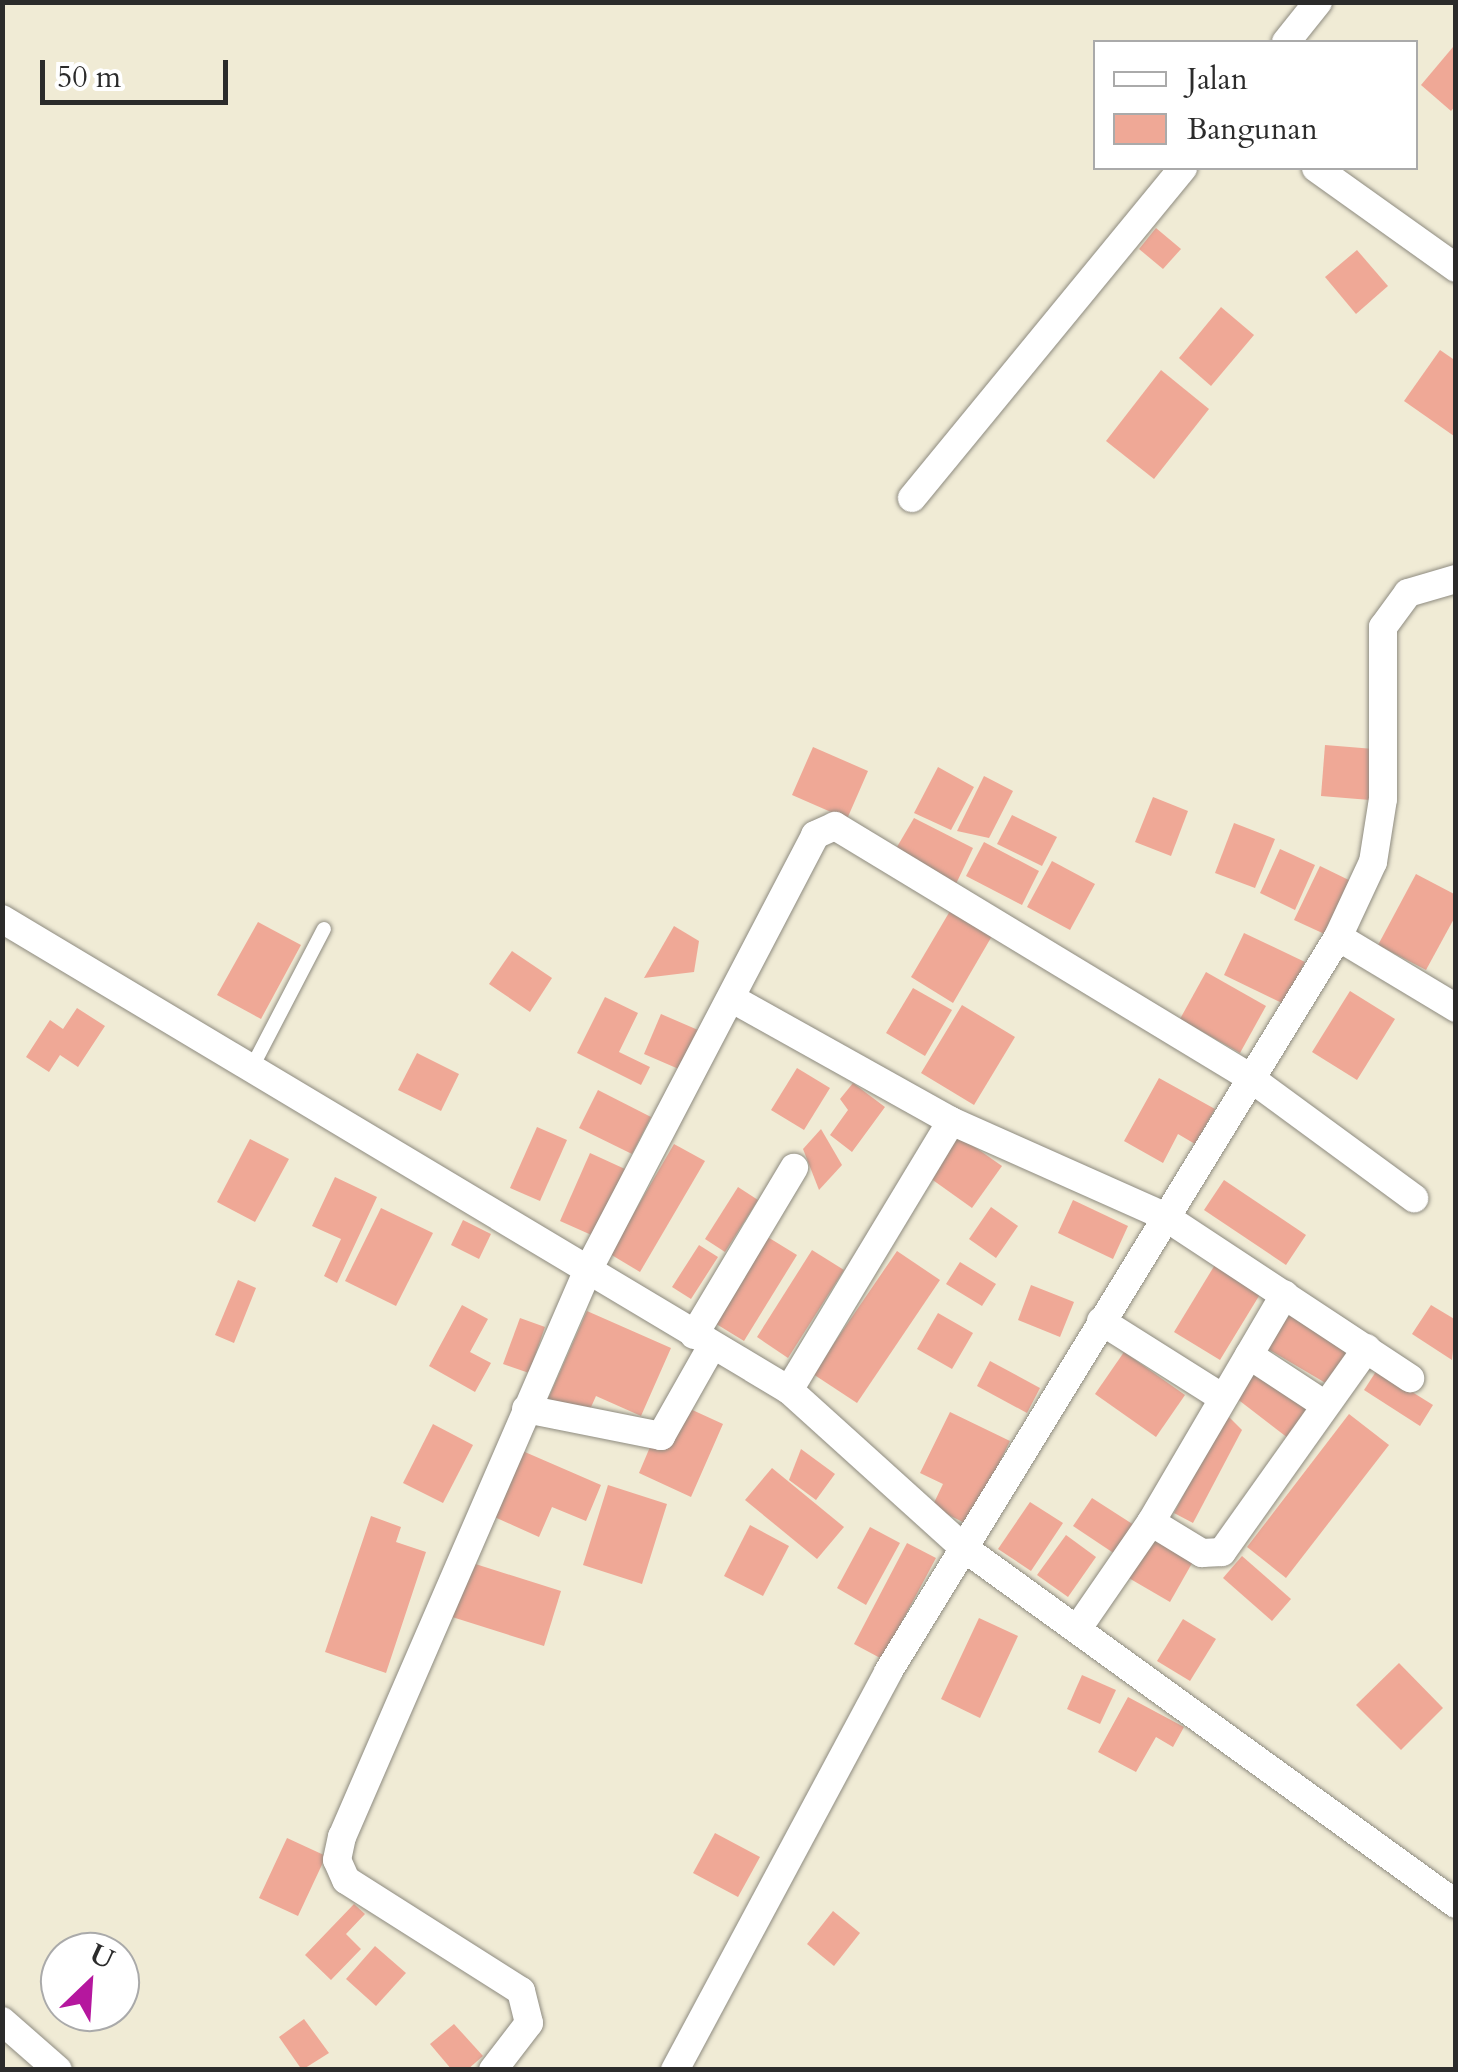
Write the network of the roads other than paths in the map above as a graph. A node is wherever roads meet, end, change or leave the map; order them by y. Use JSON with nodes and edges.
{"nodes":[{"id":1,"x":1318,"y":2,"type":"edge"},
{"id":2,"x":1288,"y":40,"type":"edge"},
{"id":3,"x":1181,"y":170,"type":"edge"},
{"id":4,"x":1319,"y":170,"type":"edge"},
{"id":5,"x":1456,"y":268,"type":"edge"},
{"id":6,"x":912,"y":498,"type":"dead end"},
{"id":7,"x":1456,"y":579,"type":"edge"},
{"id":8,"x":2,"y":918,"type":"edge"},
{"id":9,"x":324,"y":929,"type":"dead end"},
{"id":10,"x":1338,"y":937,"type":"junction"},
{"id":11,"x":731,"y":998,"type":"junction"},
{"id":12,"x":1456,"y":1008,"type":"edge"},
{"id":13,"x":249,"y":1072,"type":"junction"},
{"id":14,"x":1249,"y":1077,"type":"junction"},
{"id":15,"x":951,"y":1120,"type":"junction"},
{"id":16,"x":794,"y":1168,"type":"dead end"},
{"id":17,"x":1414,"y":1198,"type":"dead end"},
{"id":18,"x":1164,"y":1216,"type":"junction"},
{"id":19,"x":587,"y":1272,"type":"junction"},
{"id":20,"x":1286,"y":1294,"type":"junction"},
{"id":21,"x":1101,"y":1321,"type":"junction"},
{"id":22,"x":703,"y":1340,"type":"junction"},
{"id":23,"x":1367,"y":1348,"type":"junction"},
{"id":24,"x":1249,"y":1355,"type":"junction"},
{"id":25,"x":1410,"y":1378,"type":"dead end"},
{"id":26,"x":788,"y":1390,"type":"junction"},
{"id":27,"x":1223,"y":1398,"type":"junction"},
{"id":28,"x":1325,"y":1405,"type":"junction"},
{"id":29,"x":526,"y":1409,"type":"junction"},
{"id":30,"x":1151,"y":1522,"type":"junction"},
{"id":31,"x":964,"y":1548,"type":"junction"},
{"id":32,"x":1078,"y":1628,"type":"junction"},
{"id":33,"x":1456,"y":1904,"type":"edge"},
{"id":34,"x":2,"y":2020,"type":"edge"},
{"id":35,"x":58,"y":2070,"type":"edge"},
{"id":36,"x":493,"y":2070,"type":"edge"},
{"id":37,"x":675,"y":2070,"type":"edge"}],
"edges":[{"from":1,"to":2,"type":"street"},
{"from":3,"to":6,"type":"street"},
{"from":4,"to":5,"type":"street"},
{"from":7,"to":10,"type":"street"},
{"from":8,"to":13,"type":"street"},
{"from":9,"to":13,"type":"lane"},
{"from":10,"to":12,"type":"street"},
{"from":10,"to":14,"type":"street"},
{"from":11,"to":14,"type":"street"},
{"from":11,"to":15,"type":"street"},
{"from":11,"to":19,"type":"street"},
{"from":13,"to":19,"type":"street"},
{"from":14,"to":17,"type":"street"},
{"from":14,"to":18,"type":"street"},
{"from":15,"to":18,"type":"street"},
{"from":15,"to":26,"type":"street"},
{"from":16,"to":22,"type":"street"},
{"from":18,"to":20,"type":"street"},
{"from":18,"to":21,"type":"street"},
{"from":19,"to":22,"type":"street"},
{"from":19,"to":29,"type":"street"},
{"from":20,"to":23,"type":"street"},
{"from":20,"to":24,"type":"street"},
{"from":21,"to":27,"type":"street"},
{"from":21,"to":31,"type":"street"},
{"from":22,"to":26,"type":"street"},
{"from":22,"to":29,"type":"street"},
{"from":23,"to":25,"type":"street"},
{"from":23,"to":28,"type":"street"},
{"from":24,"to":27,"type":"street"},
{"from":24,"to":28,"type":"street"},
{"from":26,"to":31,"type":"street"},
{"from":27,"to":30,"type":"street"},
{"from":28,"to":30,"type":"street"},
{"from":29,"to":36,"type":"street"},
{"from":30,"to":32,"type":"street"},
{"from":31,"to":32,"type":"street"},
{"from":31,"to":37,"type":"street"},
{"from":32,"to":33,"type":"street"},
{"from":34,"to":35,"type":"street"}]}
